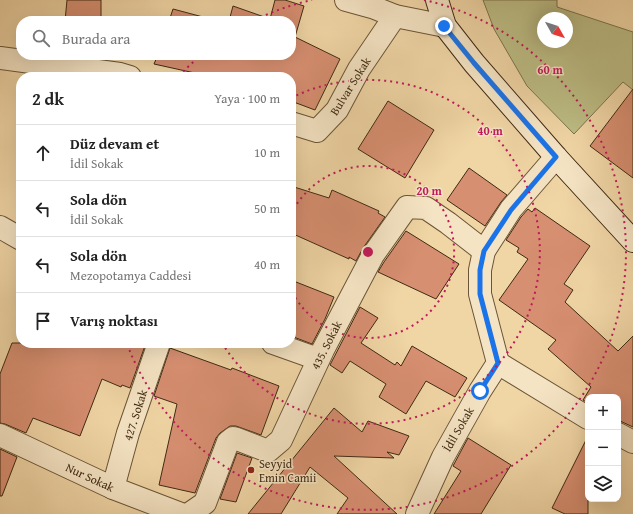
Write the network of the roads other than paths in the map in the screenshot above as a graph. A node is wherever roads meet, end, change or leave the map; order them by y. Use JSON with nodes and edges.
{"nodes":[{"id":1,"x":346,"y":0,"type":"edge"},
{"id":2,"x":437,"y":0,"type":"edge"},
{"id":3,"x":395,"y":16,"type":"junction"},
{"id":4,"x":444,"y":26,"type":"junction"},
{"id":5,"x":0,"y":58,"type":"edge"},
{"id":6,"x":105,"y":72,"type":"edge"},
{"id":7,"x":296,"y":125,"type":"edge"},
{"id":8,"x":556,"y":157,"type":"junction"},
{"id":9,"x":0,"y":227,"type":"edge"},
{"id":10,"x":16,"y":236,"type":"edge"},
{"id":11,"x":633,"y":241,"type":"edge"},
{"id":12,"x":484,"y":251,"type":"junction"},
{"id":13,"x":157,"y":348,"type":"edge"},
{"id":14,"x":287,"y":348,"type":"edge"},
{"id":15,"x":318,"y":359,"type":"junction"},
{"id":16,"x":498,"y":363,"type":"junction"},
{"id":17,"x":585,"y":416,"type":"edge"},
{"id":18,"x":0,"y":435,"type":"edge"},
{"id":19,"x":621,"y":436,"type":"edge"},
{"id":20,"x":633,"y":442,"type":"edge"},
{"id":21,"x":113,"y":488,"type":"junction"},
{"id":22,"x":181,"y":514,"type":"edge"},
{"id":23,"x":189,"y":514,"type":"edge"},
{"id":24,"x":417,"y":514,"type":"edge"}],
"edges":[{"from":1,"to":3,"type":"street"},
{"from":2,"to":4,"type":"street"},
{"from":3,"to":4,"type":"street"},
{"from":3,"to":7,"type":"street","name":"Bulvar Sokak"},
{"from":4,"to":8,"type":"street"},
{"from":5,"to":6,"type":"street"},
{"from":8,"to":11,"type":"street"},
{"from":8,"to":12,"type":"street"},
{"from":9,"to":10,"type":"street"},
{"from":12,"to":15,"type":"street","name":"435. Sokak"},
{"from":12,"to":16,"type":"street"},
{"from":13,"to":21,"type":"street","name":"427. Sokak"},
{"from":14,"to":15,"type":"street"},
{"from":15,"to":23,"type":"street","name":"435. Sokak"},
{"from":16,"to":17,"type":"street"},
{"from":16,"to":24,"type":"street","name":"İdil Sokak"},
{"from":18,"to":21,"type":"street","name":"Nur Sokak"},
{"from":19,"to":20,"type":"street"},
{"from":21,"to":22,"type":"street","name":"Nur Sokak"}]}
